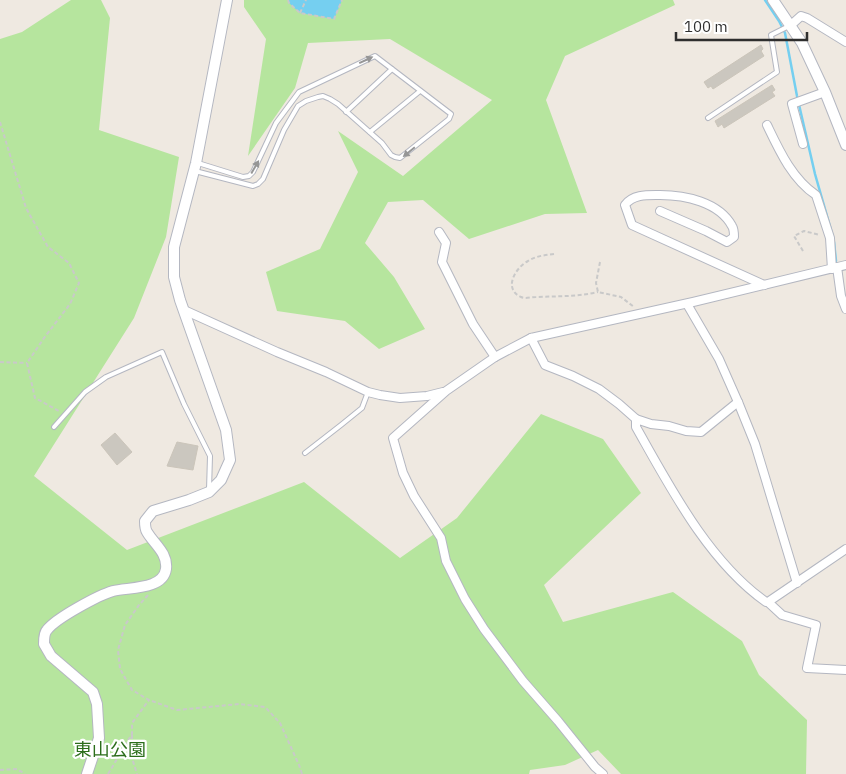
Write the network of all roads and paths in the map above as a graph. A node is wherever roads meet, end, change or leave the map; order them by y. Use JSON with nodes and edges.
{"nodes":[{"id":1,"x":227,"y":0,"type":"edge"},
{"id":2,"x":288,"y":0,"type":"edge"},
{"id":3,"x":306,"y":0,"type":"edge"},
{"id":4,"x":342,"y":0,"type":"edge"},
{"id":5,"x":773,"y":0,"type":"edge"},
{"id":6,"x":300,"y":13,"type":"junction"},
{"id":7,"x":791,"y":25,"type":"junction"},
{"id":8,"x":846,"y":42,"type":"edge"},
{"id":9,"x":392,"y":70,"type":"junction"},
{"id":10,"x":420,"y":91,"type":"junction"},
{"id":11,"x":825,"y":92,"type":"junction"},
{"id":12,"x":346,"y":112,"type":"junction"},
{"id":13,"x":708,"y":118,"type":"dead end"},
{"id":14,"x":0,"y":122,"type":"edge"},
{"id":15,"x":767,"y":125,"type":"dead end"},
{"id":16,"x":370,"y":132,"type":"junction"},
{"id":17,"x":802,"y":144,"type":"dead end"},
{"id":18,"x":846,"y":145,"type":"edge"},
{"id":19,"x":194,"y":167,"type":"junction"},
{"id":20,"x":660,"y":211,"type":"dead end"},
{"id":21,"x":439,"y":232,"type":"dead end"},
{"id":22,"x":830,"y":238,"type":"junction"},
{"id":23,"x":803,"y":251,"type":"dead end"},
{"id":24,"x":554,"y":254,"type":"dead end"},
{"id":25,"x":600,"y":262,"type":"dead end"},
{"id":26,"x":846,"y":265,"type":"edge"},
{"id":27,"x":834,"y":268,"type":"junction"},
{"id":28,"x":764,"y":285,"type":"junction"},
{"id":29,"x":598,"y":292,"type":"junction"},
{"id":30,"x":688,"y":304,"type":"junction"},
{"id":31,"x":846,"y":309,"type":"edge"},
{"id":32,"x":184,"y":310,"type":"junction"},
{"id":33,"x":642,"y":314,"type":"junction"},
{"id":34,"x":530,"y":338,"type":"junction"},
{"id":35,"x":495,"y":356,"type":"junction"},
{"id":36,"x":0,"y":362,"type":"edge"},
{"id":37,"x":27,"y":363,"type":"junction"},
{"id":38,"x":446,"y":391,"type":"junction"},
{"id":39,"x":368,"y":392,"type":"junction"},
{"id":40,"x":738,"y":402,"type":"junction"},
{"id":41,"x":66,"y":414,"type":"junction"},
{"id":42,"x":636,"y":419,"type":"junction"},
{"id":43,"x":54,"y":428,"type":"dead end"},
{"id":44,"x":305,"y":453,"type":"dead end"},
{"id":45,"x":209,"y":492,"type":"junction"},
{"id":46,"x":846,"y":549,"type":"edge"},
{"id":47,"x":161,"y":579,"type":"junction"},
{"id":48,"x":797,"y":582,"type":"junction"},
{"id":49,"x":768,"y":602,"type":"junction"},
{"id":50,"x":846,"y":670,"type":"edge"},
{"id":51,"x":148,"y":700,"type":"junction"},
{"id":52,"x":132,"y":734,"type":"junction"},
{"id":53,"x":0,"y":770,"type":"edge"},
{"id":54,"x":25,"y":774,"type":"edge"},
{"id":55,"x":87,"y":774,"type":"edge"},
{"id":56,"x":108,"y":774,"type":"edge"},
{"id":57,"x":137,"y":774,"type":"edge"},
{"id":58,"x":302,"y":774,"type":"edge"},
{"id":59,"x":603,"y":774,"type":"edge"}],
"edges":[{"from":1,"to":19,"type":"street"},
{"from":2,"to":6,"type":"path"},
{"from":3,"to":6,"type":"path"},
{"from":4,"to":6,"type":"path"},
{"from":5,"to":7,"type":"street"},
{"from":7,"to":8,"type":"street"},
{"from":7,"to":11,"type":"street"},
{"from":7,"to":13,"type":"lane"},
{"from":9,"to":10,"type":"lane"},
{"from":9,"to":12,"type":"lane"},
{"from":19,"to":9,"type":"lane","one_way":true},
{"from":10,"to":16,"type":"lane"},
{"from":10,"to":16,"type":"lane","one_way":true},
{"from":11,"to":17,"type":"street"},
{"from":11,"to":18,"type":"street"},
{"from":12,"to":16,"type":"lane"},
{"from":12,"to":19,"type":"lane"},
{"from":14,"to":37,"type":"path"},
{"from":15,"to":22,"type":"street"},
{"from":19,"to":32,"type":"street"},
{"from":20,"to":28,"type":"street"},
{"from":21,"to":35,"type":"street"},
{"from":22,"to":23,"type":"path"},
{"from":22,"to":27,"type":"street"},
{"from":24,"to":29,"type":"path"},
{"from":25,"to":29,"type":"path"},
{"from":26,"to":27,"type":"street"},
{"from":27,"to":28,"type":"street"},
{"from":27,"to":31,"type":"street"},
{"from":28,"to":30,"type":"street"},
{"from":29,"to":33,"type":"path"},
{"from":30,"to":33,"type":"street"},
{"from":30,"to":40,"type":"street"},
{"from":32,"to":39,"type":"street"},
{"from":32,"to":45,"type":"street"},
{"from":33,"to":34,"type":"street"},
{"from":34,"to":35,"type":"street"},
{"from":34,"to":42,"type":"street"},
{"from":35,"to":38,"type":"street"},
{"from":36,"to":37,"type":"path"},
{"from":37,"to":41,"type":"path"},
{"from":38,"to":39,"type":"street"},
{"from":38,"to":59,"type":"street"},
{"from":39,"to":44,"type":"lane"},
{"from":40,"to":42,"type":"street"},
{"from":40,"to":48,"type":"street"},
{"from":41,"to":43,"type":"lane"},
{"from":41,"to":45,"type":"lane"},
{"from":42,"to":49,"type":"street"},
{"from":45,"to":47,"type":"street"},
{"from":46,"to":48,"type":"street"},
{"from":47,"to":51,"type":"path"},
{"from":47,"to":55,"type":"street"},
{"from":48,"to":49,"type":"street"},
{"from":49,"to":50,"type":"street"},
{"from":51,"to":52,"type":"path"},
{"from":51,"to":58,"type":"path"},
{"from":52,"to":56,"type":"path"},
{"from":52,"to":57,"type":"path"},
{"from":53,"to":54,"type":"path"}]}
